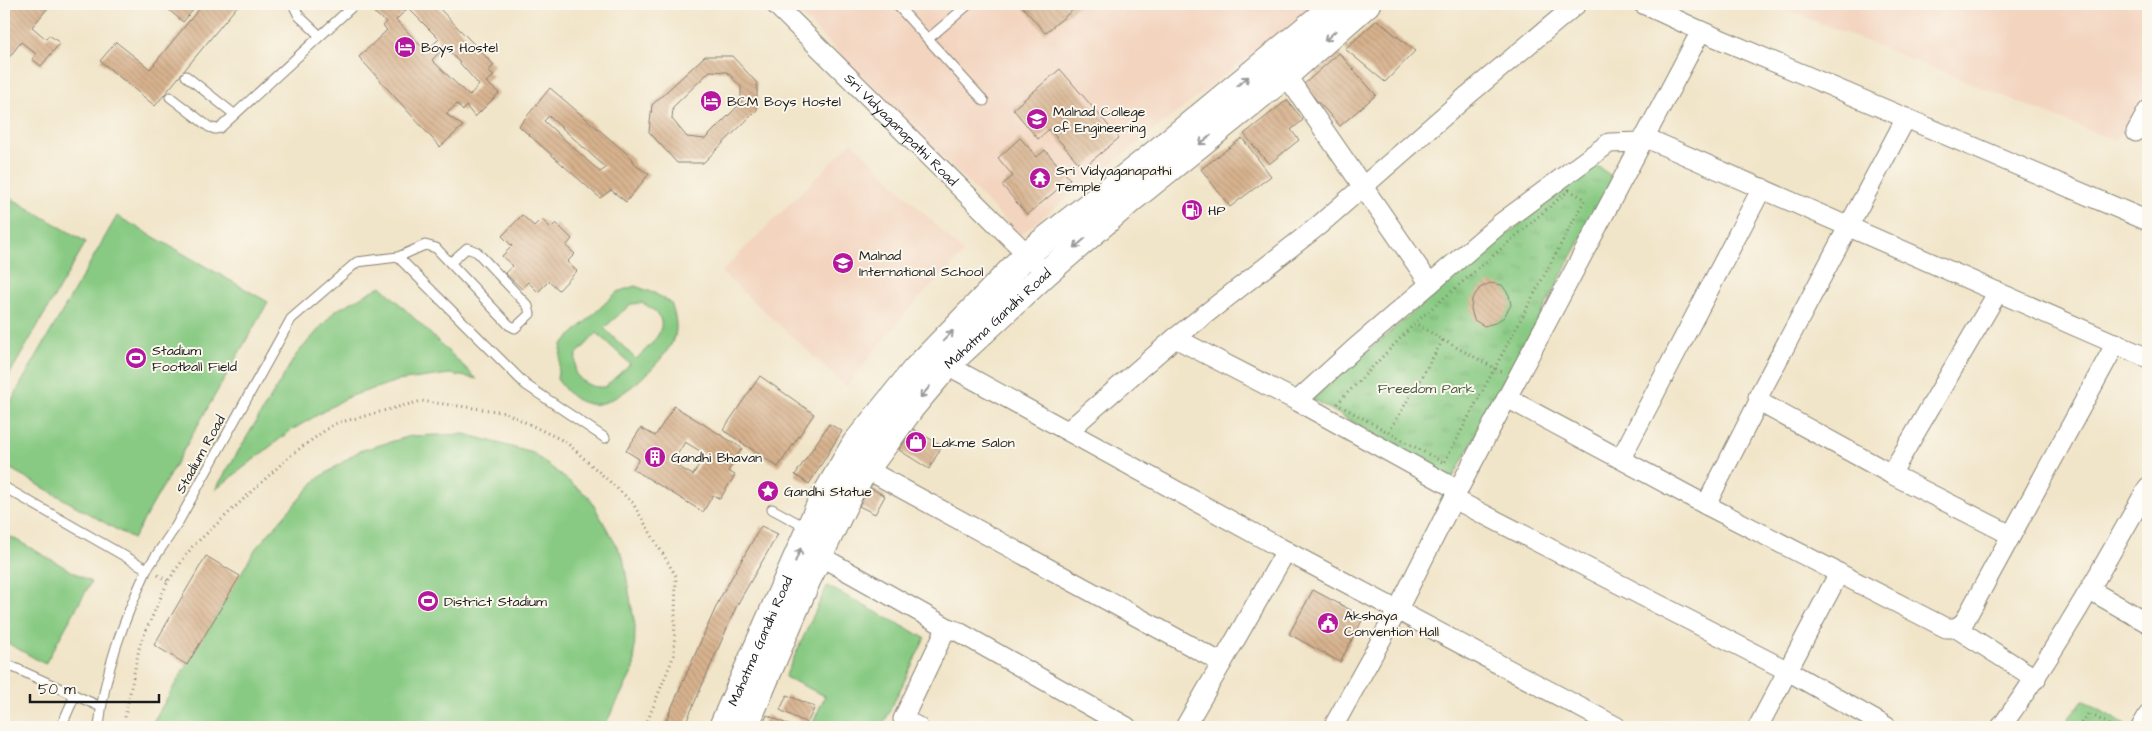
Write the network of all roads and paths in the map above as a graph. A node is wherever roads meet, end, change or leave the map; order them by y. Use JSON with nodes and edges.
{"nodes":[{"id":1,"x":293,"y":4,"type":"edge"},
{"id":2,"x":355,"y":4,"type":"edge"},
{"id":3,"x":775,"y":4,"type":"edge"},
{"id":4,"x":896,"y":4,"type":"edge"},
{"id":5,"x":969,"y":4,"type":"edge"},
{"id":6,"x":1336,"y":4,"type":"edge"},
{"id":7,"x":1367,"y":4,"type":"edge"},
{"id":8,"x":1577,"y":4,"type":"edge"},
{"id":9,"x":1643,"y":4,"type":"edge"},
{"id":10,"x":1700,"y":31,"type":"junction"},
{"id":11,"x":320,"y":35,"type":"junction"},
{"id":12,"x":928,"y":39,"type":"junction"},
{"id":13,"x":1286,"y":75,"type":"junction"},
{"id":14,"x":186,"y":76,"type":"dead end"},
{"id":15,"x":170,"y":97,"type":"dead end"},
{"id":16,"x":984,"y":101,"type":"dead end"},
{"id":17,"x":2148,"y":110,"type":"edge"},
{"id":18,"x":234,"y":114,"type":"junction"},
{"id":19,"x":1906,"y":118,"type":"junction"},
{"id":20,"x":2136,"y":132,"type":"dead end"},
{"id":21,"x":1643,"y":140,"type":"junction"},
{"id":22,"x":1363,"y":187,"type":"junction"},
{"id":23,"x":1762,"y":188,"type":"junction"},
{"id":24,"x":2148,"y":221,"type":"edge"},
{"id":25,"x":1849,"y":227,"type":"junction"},
{"id":26,"x":1027,"y":254,"type":"junction"},
{"id":27,"x":398,"y":257,"type":"junction"},
{"id":28,"x":450,"y":263,"type":"junction"},
{"id":29,"x":1045,"y":274,"type":"junction"},
{"id":30,"x":1430,"y":284,"type":"junction"},
{"id":31,"x":1998,"y":292,"type":"junction"},
{"id":32,"x":1415,"y":323,"type":"junction"},
{"id":33,"x":1175,"y":338,"type":"junction"},
{"id":34,"x":1443,"y":340,"type":"junction"},
{"id":35,"x":2116,"y":344,"type":"junction"},
{"id":36,"x":2148,"y":358,"type":"edge"},
{"id":37,"x":938,"y":360,"type":"junction"},
{"id":38,"x":1495,"y":368,"type":"junction"},
{"id":39,"x":1516,"y":380,"type":"junction"},
{"id":40,"x":1506,"y":398,"type":"junction"},
{"id":41,"x":1297,"y":401,"type":"junction"},
{"id":42,"x":1759,"y":401,"type":"junction"},
{"id":43,"x":1069,"y":430,"type":"junction"},
{"id":44,"x":1388,"y":432,"type":"junction"},
{"id":45,"x":604,"y":438,"type":"dead end"},
{"id":46,"x":1621,"y":458,"type":"junction"},
{"id":47,"x":866,"y":470,"type":"junction"},
{"id":48,"x":1891,"y":474,"type":"junction"},
{"id":49,"x":2148,"y":487,"type":"edge"},
{"id":50,"x":4,"y":488,"type":"edge"},
{"id":51,"x":1456,"y":495,"type":"junction"},
{"id":52,"x":1706,"y":505,"type":"junction"},
{"id":53,"x":772,"y":509,"type":"dead end"},
{"id":54,"x":809,"y":529,"type":"junction"},
{"id":55,"x":2011,"y":535,"type":"junction"},
{"id":56,"x":1286,"y":551,"type":"junction"},
{"id":57,"x":820,"y":556,"type":"junction"},
{"id":58,"x":147,"y":569,"type":"junction"},
{"id":59,"x":1839,"y":573,"type":"junction"},
{"id":60,"x":2090,"y":590,"type":"junction"},
{"id":61,"x":1397,"y":611,"type":"junction"},
{"id":62,"x":2148,"y":623,"type":"edge"},
{"id":63,"x":1956,"y":628,"type":"junction"},
{"id":64,"x":950,"y":629,"type":"junction"},
{"id":65,"x":4,"y":663,"type":"edge"},
{"id":66,"x":1222,"y":663,"type":"junction"},
{"id":67,"x":1788,"y":671,"type":"junction"},
{"id":68,"x":2036,"y":679,"type":"junction"},
{"id":69,"x":75,"y":695,"type":"junction"},
{"id":70,"x":101,"y":707,"type":"junction"},
{"id":71,"x":2148,"y":715,"type":"edge"},
{"id":72,"x":907,"y":724,"type":"edge"},
{"id":73,"x":60,"y":727,"type":"edge"},
{"id":74,"x":99,"y":727,"type":"edge"},
{"id":75,"x":123,"y":727,"type":"edge"},
{"id":76,"x":646,"y":727,"type":"edge"},
{"id":77,"x":722,"y":727,"type":"edge"},
{"id":78,"x":745,"y":727,"type":"edge"},
{"id":79,"x":1127,"y":727,"type":"edge"},
{"id":80,"x":1185,"y":727,"type":"edge"},
{"id":81,"x":1333,"y":727,"type":"edge"},
{"id":82,"x":1616,"y":727,"type":"edge"},
{"id":83,"x":1758,"y":727,"type":"edge"},
{"id":84,"x":1887,"y":727,"type":"edge"},
{"id":85,"x":2001,"y":727,"type":"edge"},
{"id":86,"x":2078,"y":727,"type":"edge"},
{"id":87,"x":2113,"y":727,"type":"edge"},
{"id":88,"x":2141,"y":727,"type":"edge"}],
"edges":[{"from":1,"to":11,"type":"lane"},
{"from":2,"to":11,"type":"lane"},
{"from":3,"to":26,"type":"street","name":"Sri Vidyaganapathi Road"},
{"from":4,"to":12,"type":"lane"},
{"from":5,"to":12,"type":"lane"},
{"from":26,"to":6,"type":"street","name":"Mahatma Gandhi Road","one_way":true},
{"from":7,"to":13,"type":"street","name":"Mahatma Gandhi Road","one_way":true},
{"from":8,"to":22,"type":"street"},
{"from":9,"to":10,"type":"street"},
{"from":10,"to":19,"type":"street"},
{"from":10,"to":21,"type":"street"},
{"from":11,"to":18,"type":"lane"},
{"from":12,"to":16,"type":"lane"},
{"from":13,"to":22,"type":"street"},
{"from":13,"to":29,"type":"street","name":"Mahatma Gandhi Road","one_way":true},
{"from":14,"to":18,"type":"lane"},
{"from":15,"to":18,"type":"lane"},
{"from":17,"to":20,"type":"street"},
{"from":19,"to":24,"type":"street"},
{"from":19,"to":25,"type":"street"},
{"from":21,"to":23,"type":"street"},
{"from":21,"to":30,"type":"street"},
{"from":21,"to":39,"type":"street"},
{"from":22,"to":30,"type":"street"},
{"from":22,"to":33,"type":"street"},
{"from":23,"to":25,"type":"street"},
{"from":23,"to":46,"type":"street"},
{"from":25,"to":31,"type":"street"},
{"from":25,"to":42,"type":"street"},
{"from":26,"to":29,"type":"street","name":"Sri Vidyaganapathi Road"},
{"from":37,"to":26,"type":"street","name":"Mahatma Gandhi Road","one_way":true},
{"from":27,"to":28,"type":"lane","name":"Stadium Road"},
{"from":27,"to":45,"type":"lane"},
{"from":27,"to":58,"type":"lane","name":"Stadium Road"},
{"from":28,"to":28,"type":"lane","name":"Stadium Road"},
{"from":29,"to":37,"type":"street","name":"Mahatma Gandhi Road"},
{"from":30,"to":41,"type":"street"},
{"from":31,"to":35,"type":"street"},
{"from":31,"to":48,"type":"street"},
{"from":32,"to":34,"type":"path"},
{"from":32,"to":38,"type":"path"},
{"from":32,"to":44,"type":"path"},
{"from":33,"to":41,"type":"street"},
{"from":33,"to":43,"type":"street"},
{"from":34,"to":38,"type":"path"},
{"from":34,"to":44,"type":"path"},
{"from":35,"to":36,"type":"street"},
{"from":35,"to":55,"type":"street"},
{"from":37,"to":43,"type":"street"},
{"from":37,"to":47,"type":"street","name":"Mahatma Gandhi Road","one_way":true},
{"from":37,"to":54,"type":"street","name":"Mahatma Gandhi Road"},
{"from":38,"to":39,"type":"path"},
{"from":38,"to":44,"type":"path"},
{"from":39,"to":40,"type":"street"},
{"from":40,"to":46,"type":"street"},
{"from":40,"to":51,"type":"street"},
{"from":41,"to":51,"type":"street"},
{"from":42,"to":48,"type":"street"},
{"from":42,"to":52,"type":"street"},
{"from":43,"to":56,"type":"street"},
{"from":46,"to":52,"type":"street"},
{"from":47,"to":57,"type":"street","name":"Mahatma Gandhi Road"},
{"from":47,"to":66,"type":"street"},
{"from":48,"to":55,"type":"street"},
{"from":49,"to":60,"type":"street"},
{"from":50,"to":58,"type":"lane"},
{"from":51,"to":61,"type":"street"},
{"from":51,"to":67,"type":"street"},
{"from":52,"to":59,"type":"street"},
{"from":53,"to":54,"type":"lane"},
{"from":77,"to":54,"type":"street","name":"Mahatma Gandhi Road","one_way":true},
{"from":55,"to":63,"type":"street"},
{"from":56,"to":61,"type":"street"},
{"from":56,"to":66,"type":"street"},
{"from":57,"to":64,"type":"street"},
{"from":57,"to":78,"type":"street","name":"Mahatma Gandhi Road"},
{"from":58,"to":70,"type":"lane","name":"Stadium Road"},
{"from":59,"to":63,"type":"street"},
{"from":59,"to":67,"type":"street"},
{"from":60,"to":62,"type":"street"},
{"from":60,"to":68,"type":"street"},
{"from":61,"to":81,"type":"street"},
{"from":61,"to":82,"type":"street"},
{"from":63,"to":68,"type":"street"},
{"from":64,"to":72,"type":"street"},
{"from":64,"to":79,"type":"street"},
{"from":65,"to":69,"type":"lane"},
{"from":66,"to":80,"type":"street"},
{"from":67,"to":83,"type":"street"},
{"from":67,"to":84,"type":"street"},
{"from":68,"to":85,"type":"street"},
{"from":69,"to":70,"type":"lane"},
{"from":69,"to":73,"type":"lane"},
{"from":70,"to":74,"type":"lane","name":"Stadium Road"},
{"from":71,"to":88,"type":"street"},
{"from":75,"to":76,"type":"path"},
{"from":86,"to":87,"type":"path"}]}
